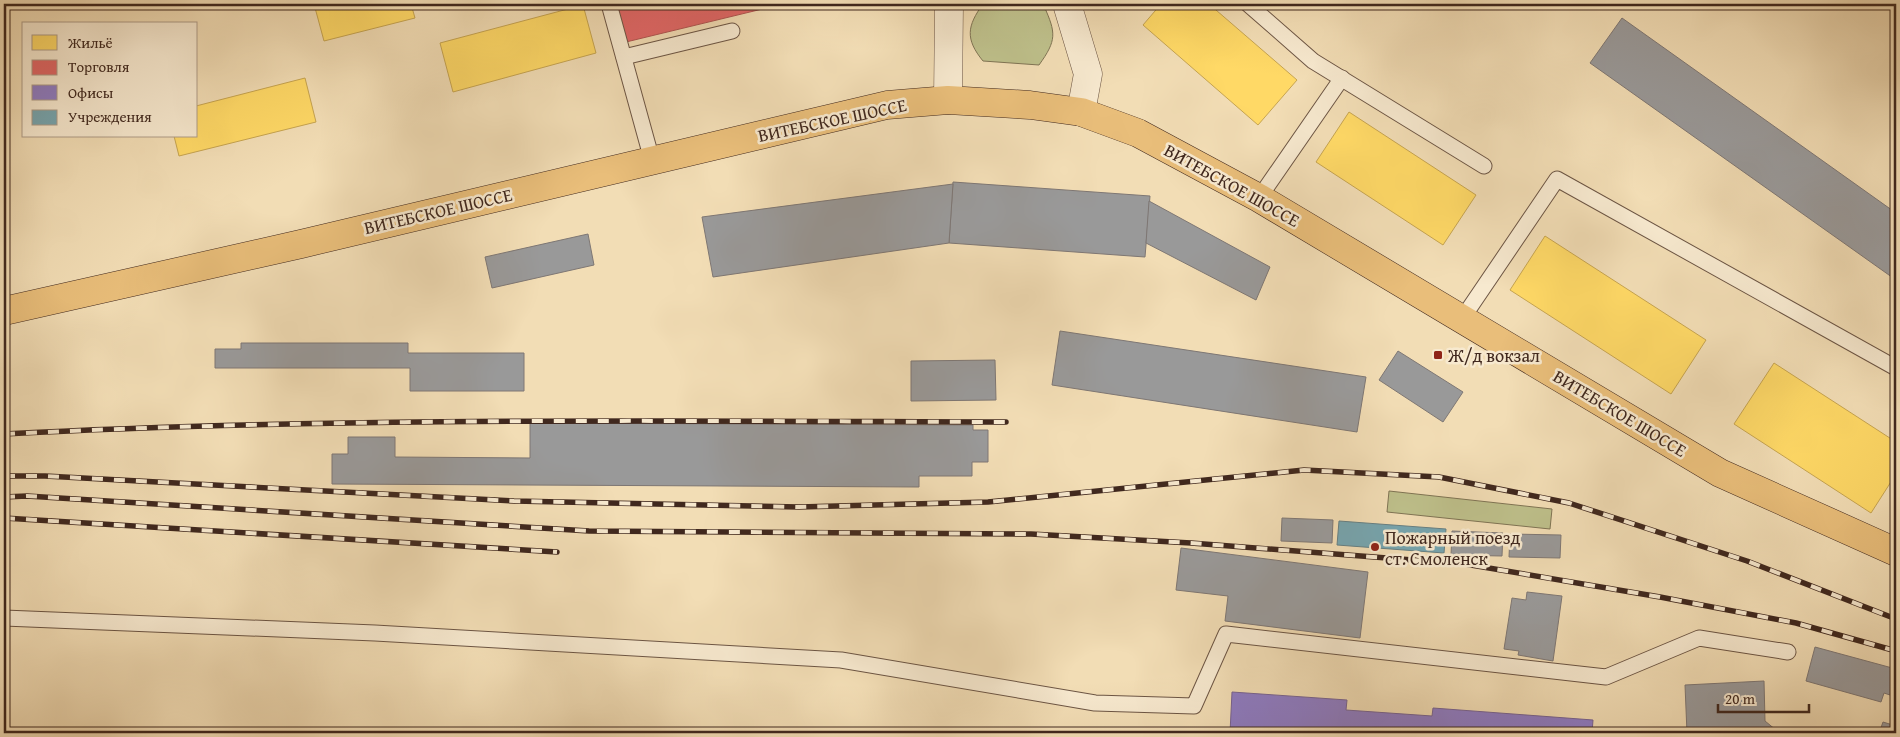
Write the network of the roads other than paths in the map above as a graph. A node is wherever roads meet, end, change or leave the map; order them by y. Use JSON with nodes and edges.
{"nodes":[{"id":1,"x":609,"y":4,"type":"edge"},
{"id":2,"x":950,"y":4,"type":"edge"},
{"id":3,"x":1067,"y":4,"type":"edge"},
{"id":4,"x":1248,"y":4,"type":"edge"},
{"id":5,"x":732,"y":31,"type":"dead end"},
{"id":6,"x":624,"y":57,"type":"junction"},
{"id":7,"x":1342,"y":78,"type":"junction"},
{"id":8,"x":948,"y":100,"type":"junction"},
{"id":9,"x":1081,"y":112,"type":"junction"},
{"id":10,"x":652,"y":160,"type":"junction"},
{"id":11,"x":1484,"y":166,"type":"dead end"},
{"id":12,"x":1258,"y":198,"type":"junction"},
{"id":13,"x":4,"y":311,"type":"edge"},
{"id":14,"x":1462,"y":319,"type":"junction"},
{"id":15,"x":1896,"y":368,"type":"edge"},
{"id":16,"x":1896,"y":552,"type":"edge"},
{"id":17,"x":4,"y":618,"type":"edge"},
{"id":18,"x":1788,"y":652,"type":"dead end"}],
"edges":[{"from":1,"to":6,"type":"lane"},
{"from":2,"to":8,"type":"street"},
{"from":3,"to":9,"type":"street"},
{"from":4,"to":7,"type":"lane"},
{"from":5,"to":6,"type":"lane"},
{"from":6,"to":10,"type":"lane"},
{"from":7,"to":11,"type":"lane"},
{"from":7,"to":12,"type":"lane"},
{"from":8,"to":9,"type":"main road","name":"ВИТЕБСКОЕ ШОССЕ"},
{"from":8,"to":10,"type":"main road","name":"ВИТЕБСКОЕ ШОССЕ"},
{"from":9,"to":12,"type":"main road","name":"ВИТЕБСКОЕ ШОССЕ"},
{"from":10,"to":13,"type":"main road","name":"ВИТЕБСКОЕ ШОССЕ"},
{"from":12,"to":14,"type":"main road","name":"ВИТЕБСКОЕ ШОССЕ"},
{"from":14,"to":15,"type":"lane"},
{"from":14,"to":16,"type":"main road","name":"ВИТЕБСКОЕ ШОССЕ"},
{"from":17,"to":18,"type":"lane"}]}
